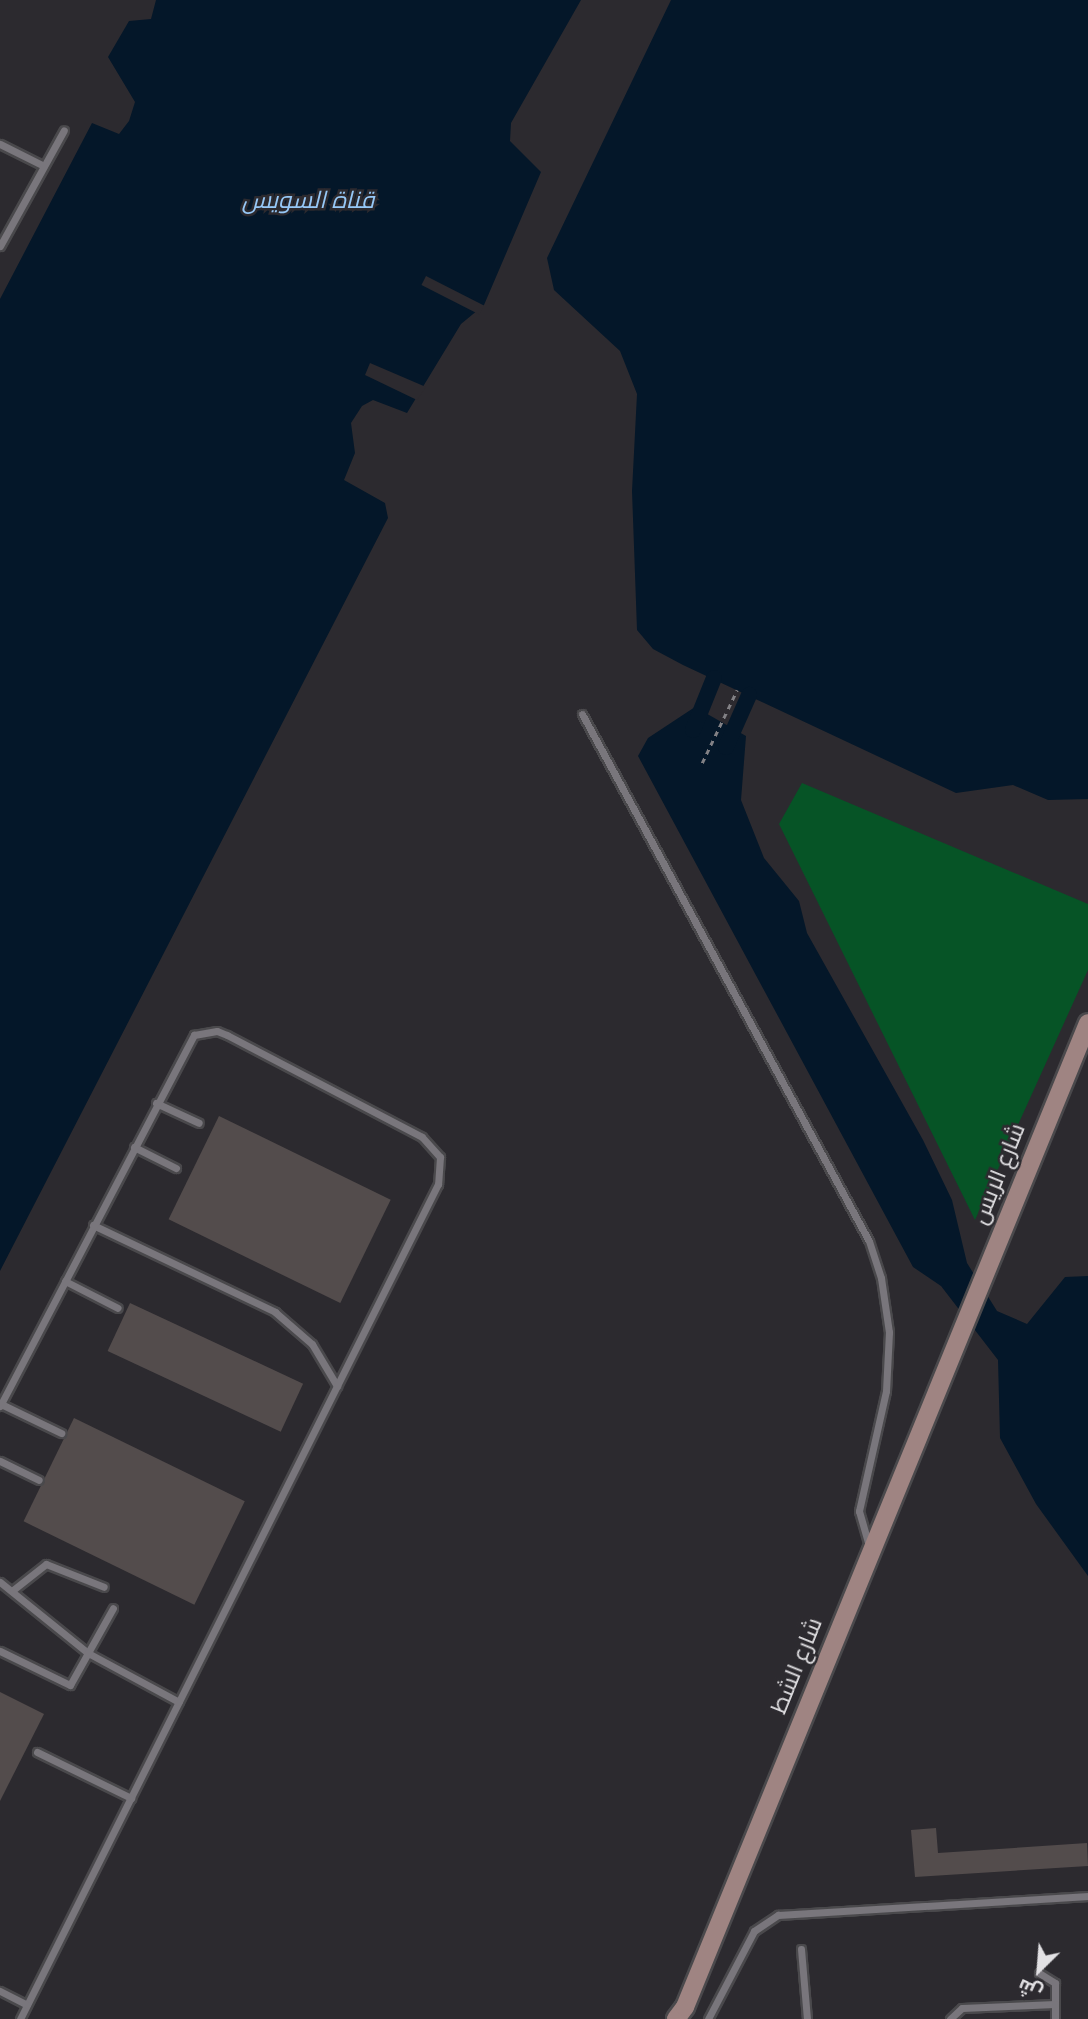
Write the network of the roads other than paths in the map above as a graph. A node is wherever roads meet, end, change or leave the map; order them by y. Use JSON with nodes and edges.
{"nodes":[{"id":1,"x":64,"y":130,"type":"dead end"},
{"id":2,"x":0,"y":144,"type":"edge"},
{"id":3,"x":44,"y":166,"type":"junction"},
{"id":4,"x":3,"y":232,"type":"edge"},
{"id":5,"x":0,"y":246,"type":"edge"},
{"id":6,"x":582,"y":714,"type":"dead end"},
{"id":7,"x":1088,"y":1023,"type":"edge"},
{"id":8,"x":156,"y":1103,"type":"junction"},
{"id":9,"x":199,"y":1123,"type":"dead end"},
{"id":10,"x":134,"y":1147,"type":"junction"},
{"id":11,"x":176,"y":1168,"type":"dead end"},
{"id":12,"x":93,"y":1225,"type":"junction"},
{"id":13,"x":65,"y":1281,"type":"junction"},
{"id":14,"x":118,"y":1308,"type":"dead end"},
{"id":15,"x":956,"y":1344,"type":"joint"},
{"id":16,"x":337,"y":1386,"type":"junction"},
{"id":17,"x":1,"y":1405,"type":"edge"},
{"id":18,"x":61,"y":1433,"type":"dead end"},
{"id":19,"x":0,"y":1461,"type":"edge"},
{"id":20,"x":39,"y":1480,"type":"dead end"},
{"id":21,"x":870,"y":1551,"type":"junction"},
{"id":22,"x":0,"y":1582,"type":"edge"},
{"id":23,"x":104,"y":1587,"type":"dead end"},
{"id":24,"x":13,"y":1590,"type":"junction"},
{"id":25,"x":113,"y":1608,"type":"dead end"},
{"id":26,"x":0,"y":1651,"type":"edge"},
{"id":27,"x":88,"y":1653,"type":"junction"},
{"id":28,"x":179,"y":1702,"type":"junction"},
{"id":29,"x":37,"y":1752,"type":"dead end"},
{"id":30,"x":131,"y":1798,"type":"junction"},
{"id":31,"x":1088,"y":1896,"type":"edge"},
{"id":32,"x":801,"y":1949,"type":"dead end"},
{"id":33,"x":1039,"y":1973,"type":"dead end"},
{"id":34,"x":0,"y":1991,"type":"edge"},
{"id":35,"x":1055,"y":2004,"type":"junction"},
{"id":36,"x":27,"y":2005,"type":"junction"},
{"id":37,"x":683,"y":2015,"type":"edge"},
{"id":38,"x":20,"y":2019,"type":"edge"},
{"id":39,"x":708,"y":2019,"type":"edge"},
{"id":40,"x":807,"y":2019,"type":"edge"},
{"id":41,"x":950,"y":2019,"type":"edge"},
{"id":42,"x":1055,"y":2019,"type":"edge"}],
"edges":[{"from":1,"to":3,"type":"lane"},
{"from":2,"to":3,"type":"lane"},
{"from":3,"to":4,"type":"lane"},
{"from":4,"to":5,"type":"lane"},
{"from":6,"to":21,"type":"lane"},
{"from":7,"to":15,"type":"street","name":"شارع الريس"},
{"from":8,"to":9,"type":"lane"},
{"from":8,"to":10,"type":"lane"},
{"from":8,"to":16,"type":"lane"},
{"from":10,"to":11,"type":"lane"},
{"from":10,"to":12,"type":"lane"},
{"from":12,"to":13,"type":"lane"},
{"from":12,"to":16,"type":"lane"},
{"from":13,"to":14,"type":"lane"},
{"from":13,"to":17,"type":"lane"},
{"from":15,"to":21,"type":"street","name":"شارع الشط"},
{"from":16,"to":28,"type":"lane"},
{"from":17,"to":18,"type":"lane"},
{"from":19,"to":20,"type":"lane"},
{"from":21,"to":37,"type":"street","name":"شارع الشط"},
{"from":22,"to":24,"type":"lane"},
{"from":23,"to":24,"type":"lane"},
{"from":24,"to":27,"type":"lane"},
{"from":25,"to":27,"type":"lane"},
{"from":26,"to":27,"type":"lane"},
{"from":27,"to":28,"type":"lane"},
{"from":28,"to":30,"type":"lane"},
{"from":29,"to":30,"type":"lane"},
{"from":30,"to":36,"type":"lane"},
{"from":31,"to":39,"type":"lane"},
{"from":32,"to":40,"type":"lane"},
{"from":33,"to":35,"type":"lane"},
{"from":34,"to":36,"type":"lane"},
{"from":35,"to":41,"type":"lane"},
{"from":35,"to":42,"type":"lane"},
{"from":36,"to":38,"type":"lane"}]}
